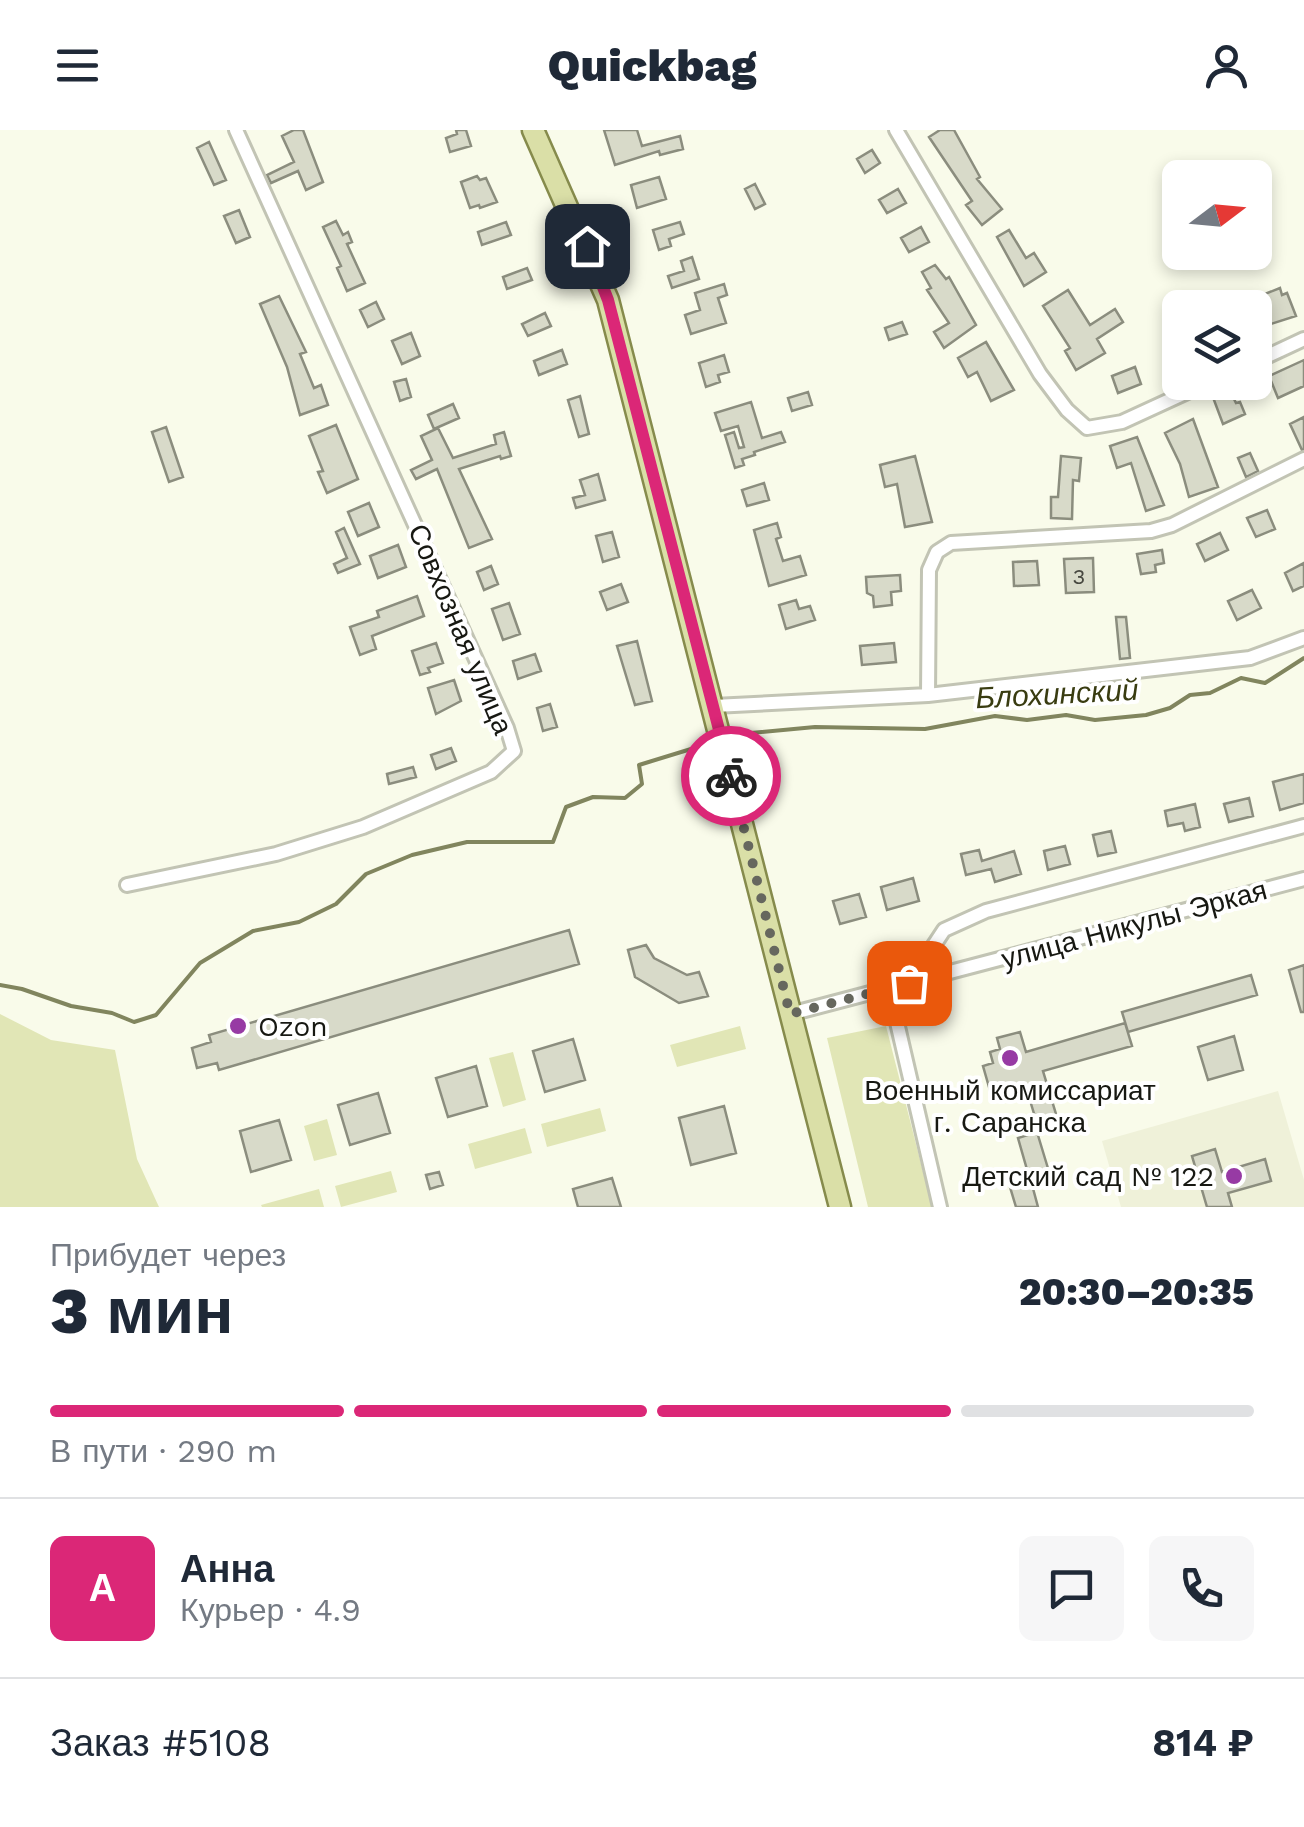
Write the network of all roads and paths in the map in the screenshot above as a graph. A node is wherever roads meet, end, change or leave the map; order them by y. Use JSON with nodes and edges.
{"nodes":[{"id":1,"x":236,"y":130,"type":"edge"},
{"id":2,"x":533,"y":130,"type":"edge"},
{"id":3,"x":896,"y":130,"type":"edge"},
{"id":4,"x":1304,"y":340,"type":"edge"},
{"id":5,"x":1272,"y":354,"type":"edge"},
{"id":6,"x":1170,"y":400,"type":"edge"},
{"id":7,"x":1304,"y":459,"type":"edge"},
{"id":8,"x":1304,"y":638,"type":"edge"},
{"id":9,"x":928,"y":695,"type":"junction"},
{"id":10,"x":714,"y":706,"type":"junction"},
{"id":11,"x":1304,"y":826,"type":"edge"},
{"id":12,"x":1304,"y":879,"type":"edge"},
{"id":13,"x":127,"y":885,"type":"dead end"},
{"id":14,"x":909,"y":983,"type":"junction"},
{"id":15,"x":889,"y":988,"type":"junction"},
{"id":16,"x":790,"y":1014,"type":"junction"},
{"id":17,"x":840,"y":1207,"type":"edge"},
{"id":18,"x":940,"y":1207,"type":"edge"}],
"edges":[{"from":1,"to":13,"type":"street","name":"Совхозная улица"},
{"from":2,"to":10,"type":"main road"},
{"from":3,"to":6,"type":"street"},
{"from":4,"to":5,"type":"street"},
{"from":7,"to":9,"type":"street"},
{"from":8,"to":9,"type":"street"},
{"from":9,"to":10,"type":"street"},
{"from":10,"to":16,"type":"main road"},
{"from":11,"to":14,"type":"street"},
{"from":12,"to":14,"type":"street","name":"улица Никулы Эркая"},
{"from":14,"to":15,"type":"street","name":"улица Никулы Эркая"},
{"from":15,"to":16,"type":"street","name":"улица Никулы Эркая"},
{"from":15,"to":18,"type":"street"},
{"from":16,"to":17,"type":"main road"}]}
